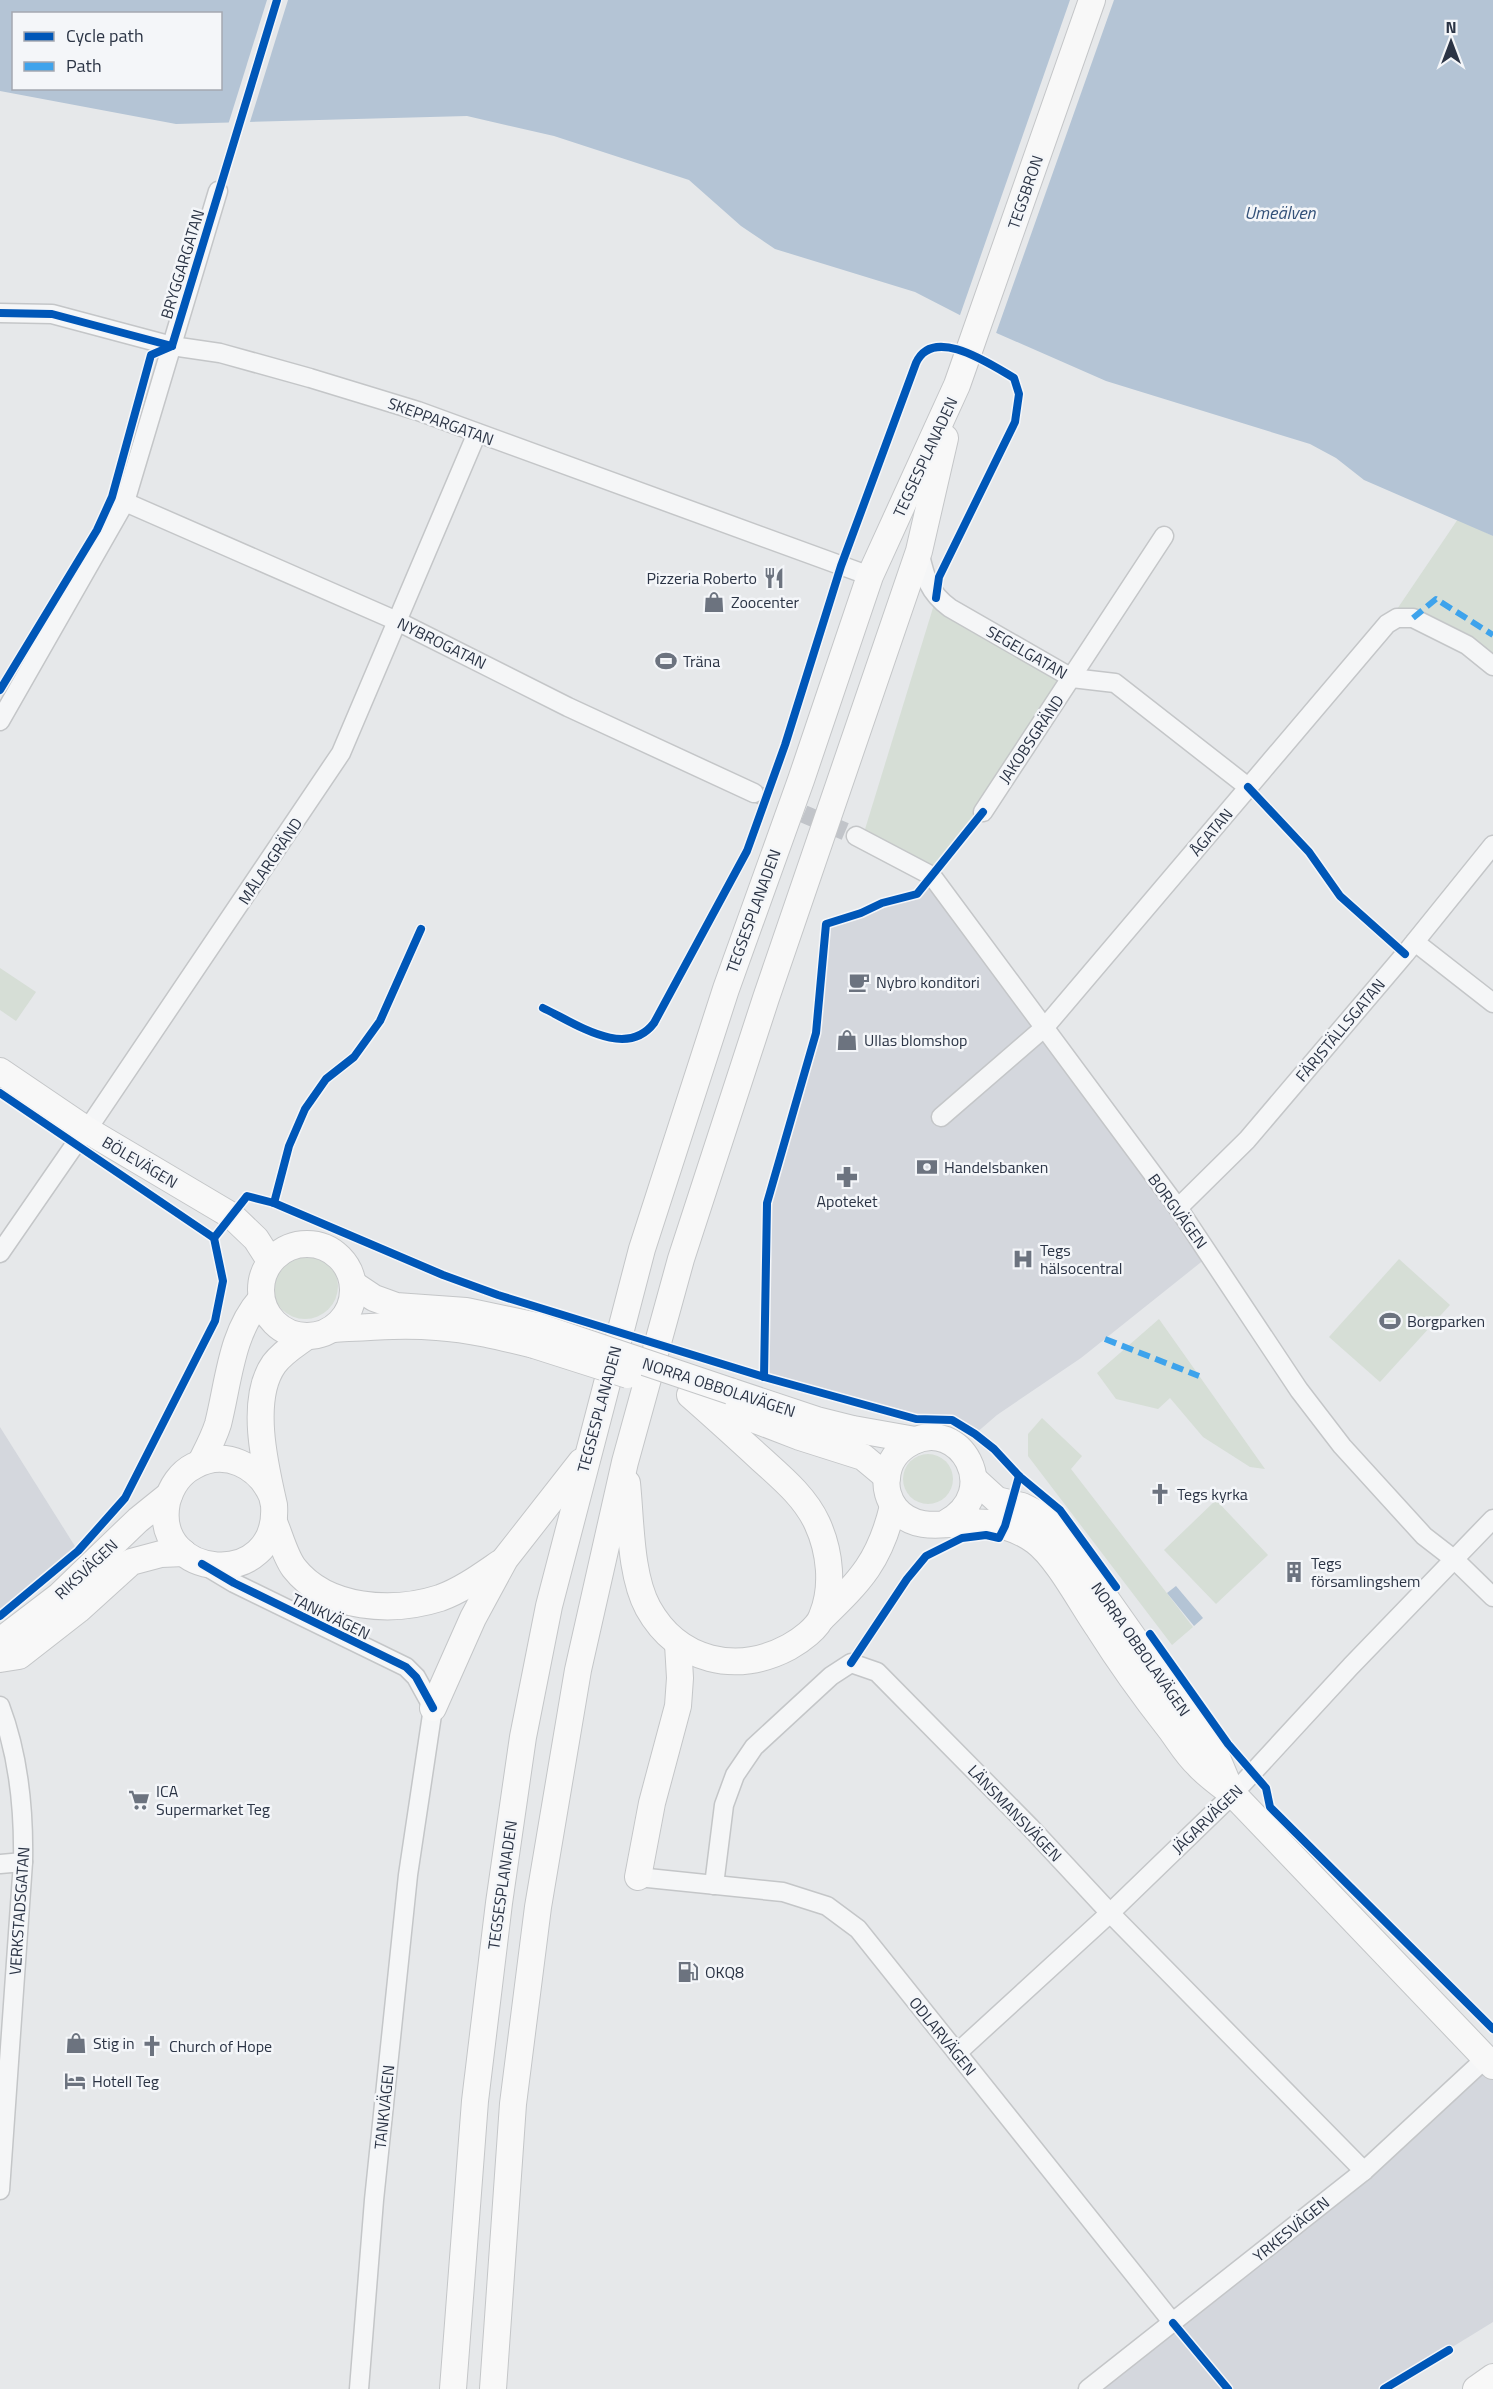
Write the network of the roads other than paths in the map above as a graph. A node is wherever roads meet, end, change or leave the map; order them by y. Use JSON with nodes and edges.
{"nodes":[{"id":1,"x":1092,"y":0,"type":"edge"},
{"id":2,"x":218,"y":191,"type":"dead end"},
{"id":3,"x":0,"y":313,"type":"edge"},
{"id":4,"x":172,"y":346,"type":"junction"},
{"id":5,"x":957,"y":385,"type":"junction"},
{"id":6,"x":477,"y":433,"type":"junction"},
{"id":7,"x":125,"y":502,"type":"junction"},
{"id":8,"x":1164,"y":536,"type":"dead end"},
{"id":9,"x":919,"y":550,"type":"junction"},
{"id":10,"x":870,"y":576,"type":"junction"},
{"id":11,"x":397,"y":621,"type":"junction"},
{"id":12,"x":1493,"y":666,"type":"edge"},
{"id":13,"x":1072,"y":678,"type":"junction"},
{"id":14,"x":0,"y":721,"type":"edge"},
{"id":15,"x":1248,"y":787,"type":"junction"},
{"id":16,"x":754,"y":793,"type":"tunnel mouth"},
{"id":17,"x":983,"y":812,"type":"dead end"},
{"id":18,"x":856,"y":836,"type":"tunnel mouth"},
{"id":19,"x":1493,"y":845,"type":"edge"},
{"id":20,"x":1415,"y":942,"type":"junction"},
{"id":21,"x":1493,"y":1003,"type":"edge"},
{"id":22,"x":1045,"y":1027,"type":"junction"},
{"id":23,"x":0,"y":1071,"type":"edge"},
{"id":24,"x":941,"y":1118,"type":"dead end"},
{"id":25,"x":87,"y":1130,"type":"junction"},
{"id":26,"x":1178,"y":1208,"type":"junction"},
{"id":27,"x":0,"y":1253,"type":"edge"},
{"id":28,"x":270,"y":1262,"type":"junction"},
{"id":29,"x":353,"y":1284,"type":"junction"},
{"id":30,"x":261,"y":1299,"type":"junction"},
{"id":31,"x":334,"y":1329,"type":"junction"},
{"id":32,"x":536,"y":1335,"type":"junction"},
{"id":33,"x":306,"y":1337,"type":"junction"},
{"id":34,"x":726,"y":1408,"type":"junction"},
{"id":35,"x":915,"y":1440,"type":"junction"},
{"id":36,"x":588,"y":1452,"type":"junction"},
{"id":37,"x":201,"y":1462,"type":"junction"},
{"id":38,"x":625,"y":1462,"type":"junction"},
{"id":39,"x":886,"y":1477,"type":"junction"},
{"id":40,"x":974,"y":1479,"type":"junction"},
{"id":41,"x":169,"y":1495,"type":"junction"},
{"id":42,"x":272,"y":1496,"type":"junction"},
{"id":43,"x":893,"y":1506,"type":"junction"},
{"id":44,"x":1493,"y":1519,"type":"edge"},
{"id":45,"x":274,"y":1522,"type":"junction"},
{"id":46,"x":946,"y":1523,"type":"junction"},
{"id":47,"x":193,"y":1558,"type":"junction"},
{"id":48,"x":505,"y":1559,"type":"junction"},
{"id":49,"x":1455,"y":1560,"type":"junction"},
{"id":50,"x":1493,"y":1597,"type":"edge"},
{"id":51,"x":822,"y":1618,"type":"junction"},
{"id":52,"x":0,"y":1641,"type":"edge"},
{"id":53,"x":678,"y":1644,"type":"junction"},
{"id":54,"x":0,"y":1659,"type":"edge"},
{"id":55,"x":0,"y":1706,"type":"edge"},
{"id":56,"x":433,"y":1708,"type":"junction"},
{"id":57,"x":1233,"y":1794,"type":"junction"},
{"id":58,"x":23,"y":1862,"type":"junction"},
{"id":59,"x":0,"y":1864,"type":"edge"},
{"id":60,"x":638,"y":1877,"type":"joint"},
{"id":61,"x":714,"y":1885,"type":"junction"},
{"id":62,"x":1110,"y":1913,"type":"junction"},
{"id":63,"x":957,"y":2053,"type":"junction"},
{"id":64,"x":1489,"y":2062,"type":"edge"},
{"id":65,"x":1364,"y":2171,"type":"junction"},
{"id":66,"x":0,"y":2190,"type":"edge"},
{"id":67,"x":1173,"y":2323,"type":"junction"},
{"id":68,"x":1493,"y":2378,"type":"edge"},
{"id":69,"x":359,"y":2389,"type":"edge"},
{"id":70,"x":453,"y":2389,"type":"edge"},
{"id":71,"x":493,"y":2389,"type":"edge"},
{"id":72,"x":1088,"y":2389,"type":"edge"},
{"id":73,"x":1476,"y":2389,"type":"edge"}],
"edges":[{"from":1,"to":5,"type":"main road","name":"TEGSBRON"},
{"from":2,"to":4,"type":"street","name":"BRYGGARGATAN"},
{"from":3,"to":4,"type":"street","name":"SKEPPARGATAN"},
{"from":4,"to":6,"type":"street","name":"SKEPPARGATAN"},
{"from":4,"to":7,"type":"street","name":"BRYGGARGATAN"},
{"from":5,"to":9,"type":"main road","name":"TEGSESPLANADEN"},
{"from":5,"to":10,"type":"main road","name":"TEGSESPLANADEN"},
{"from":6,"to":10,"type":"street","name":"SKEPPARGATAN"},
{"from":6,"to":11,"type":"street","name":"MÅLARGRÄND"},
{"from":7,"to":11,"type":"street","name":"NYBROGATAN"},
{"from":7,"to":14,"type":"street","name":"BRYGGARGATAN"},
{"from":8,"to":13,"type":"street","name":"JAKOBSGRÄND"},
{"from":9,"to":13,"type":"street","name":"SEGELGATAN"},
{"from":9,"to":38,"type":"main road","name":"TEGSESPLANADEN"},
{"from":10,"to":36,"type":"main road","name":"TEGSESPLANADEN"},
{"from":11,"to":16,"type":"street","name":"NYBROGATAN"},
{"from":11,"to":25,"type":"street","name":"MÅLARGRÄND"},
{"from":12,"to":15,"type":"street","name":"ÅGATAN"},
{"from":13,"to":15,"type":"street","name":"SEGELGATAN"},
{"from":13,"to":17,"type":"street","name":"JAKOBSGRÄND"},
{"from":15,"to":22,"type":"street","name":"ÅGATAN"},
{"from":18,"to":22,"type":"street","name":"BORGVÄGEN"},
{"from":19,"to":20,"type":"street","name":"FÄRJSTÄLLSGATAN"},
{"from":20,"to":21,"type":"street"},
{"from":20,"to":26,"type":"street","name":"FÄRJSTÄLLSGATAN"},
{"from":22,"to":24,"type":"street","name":"ÅGATAN"},
{"from":22,"to":26,"type":"street","name":"BORGVÄGEN"},
{"from":23,"to":25,"type":"main road","name":"BÖLEVÄGEN"},
{"from":25,"to":27,"type":"street","name":"MÅLARGRÄND"},
{"from":25,"to":28,"type":"main road","name":"BÖLEVÄGEN"},
{"from":26,"to":49,"type":"street","name":"BORGVÄGEN"},
{"from":28,"to":29,"type":"main road"},
{"from":28,"to":30,"type":"main road"},
{"from":29,"to":31,"type":"main road"},
{"from":29,"to":32,"type":"main road","name":"NORRA OBBOLAVÄGEN"},
{"from":30,"to":33,"type":"main road"},
{"from":30,"to":37,"type":"main road","name":"RIKSVÄGEN"},
{"from":31,"to":32,"type":"main road","name":"NORRA OBBOLAVÄGEN"},
{"from":31,"to":33,"type":"main road"},
{"from":32,"to":34,"type":"main road","name":"NORRA OBBOLAVÄGEN","bridge":true},
{"from":32,"to":34,"type":"main road","name":"NORRA OBBOLAVÄGEN","bridge":true},
{"from":33,"to":42,"type":"main road"},
{"from":34,"to":35,"type":"main road","name":"NORRA OBBOLAVÄGEN"},
{"from":34,"to":39,"type":"main road","name":"NORRA OBBOLAVÄGEN"},
{"from":34,"to":51,"type":"main road"},
{"from":35,"to":39,"type":"main road"},
{"from":35,"to":40,"type":"main road","name":"NORRA OBBOLAVÄGEN"},
{"from":36,"to":48,"type":"main road"},
{"from":36,"to":70,"type":"main road","name":"TEGSESPLANADEN"},
{"from":37,"to":41,"type":"main road","name":"RIKSVÄGEN"},
{"from":37,"to":42,"type":"main road"},
{"from":38,"to":53,"type":"main road"},
{"from":38,"to":71,"type":"main road","name":"TEGSESPLANADEN"},
{"from":39,"to":43,"type":"main road"},
{"from":40,"to":46,"type":"main road"},
{"from":40,"to":57,"type":"main road","name":"NORRA OBBOLAVÄGEN"},
{"from":41,"to":47,"type":"main road"},
{"from":41,"to":52,"type":"main road","name":"RIKSVÄGEN"},
{"from":42,"to":45,"type":"main road"},
{"from":43,"to":46,"type":"main road","name":"NORRA OBBOLAVÄGEN"},
{"from":43,"to":51,"type":"main road"},
{"from":44,"to":49,"type":"street","name":"JÄGARVÄGEN"},
{"from":45,"to":47,"type":"main road","name":"RIKSVÄGEN"},
{"from":45,"to":48,"type":"main road"},
{"from":46,"to":57,"type":"main road","name":"NORRA OBBOLAVÄGEN"},
{"from":47,"to":54,"type":"main road","name":"RIKSVÄGEN"},
{"from":47,"to":56,"type":"street","name":"TANKVÄGEN"},
{"from":48,"to":56,"type":"main road"},
{"from":49,"to":50,"type":"street","name":"BORGVÄGEN"},
{"from":49,"to":57,"type":"street","name":"JÄGARVÄGEN"},
{"from":51,"to":53,"type":"main road"},
{"from":53,"to":60,"type":"main road"},
{"from":55,"to":58,"type":"street","name":"VERKSTADSGATAN"},
{"from":56,"to":69,"type":"street","name":"TANKVÄGEN"},
{"from":57,"to":62,"type":"street","name":"JÄGARVÄGEN"},
{"from":57,"to":64,"type":"main road","name":"NORRA OBBOLAVÄGEN"},
{"from":58,"to":59,"type":"street"},
{"from":58,"to":66,"type":"street","name":"VERKSTADSGATAN"},
{"from":60,"to":61,"type":"street","name":"ODLARVÄGEN"},
{"from":61,"to":62,"type":"street","name":"LÄNSMANSVÄGEN"},
{"from":61,"to":63,"type":"street","name":"ODLARVÄGEN"},
{"from":62,"to":63,"type":"street","name":"JÄGARVÄGEN"},
{"from":62,"to":65,"type":"street","name":"LÄNSMANSVÄGEN"},
{"from":63,"to":67,"type":"street","name":"ODLARVÄGEN"},
{"from":64,"to":65,"type":"street","name":"YRKESVÄGEN"},
{"from":65,"to":67,"type":"street","name":"YRKESVÄGEN"},
{"from":67,"to":72,"type":"street","name":"YRKESVÄGEN"},
{"from":68,"to":73,"type":"main road"}]}
